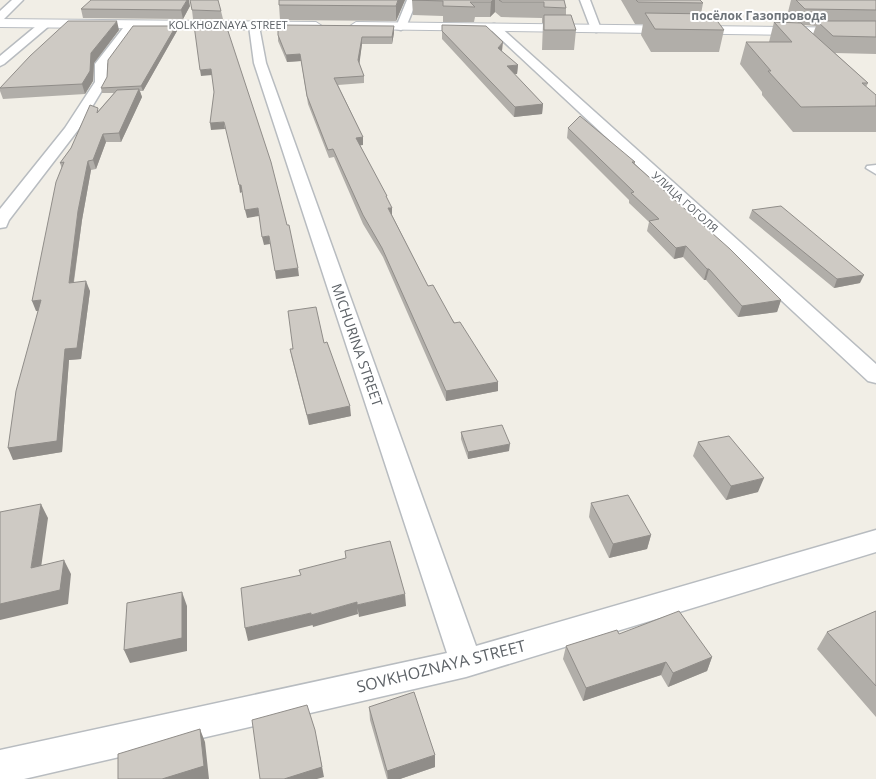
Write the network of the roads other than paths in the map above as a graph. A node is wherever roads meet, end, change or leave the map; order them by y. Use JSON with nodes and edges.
{"nodes":[{"id":1,"x":18,"y":0,"type":"edge"},
{"id":2,"x":412,"y":0,"type":"edge"},
{"id":3,"x":585,"y":0,"type":"edge"},
{"id":4,"x":0,"y":17,"type":"edge"},
{"id":5,"x":0,"y":23,"type":"edge"},
{"id":6,"x":45,"y":24,"type":"junction"},
{"id":7,"x":131,"y":25,"type":"junction"},
{"id":8,"x":254,"y":26,"type":"junction"},
{"id":9,"x":402,"y":27,"type":"junction"},
{"id":10,"x":494,"y":28,"type":"junction"},
{"id":11,"x":596,"y":29,"type":"junction"},
{"id":12,"x":876,"y":32,"type":"edge"},
{"id":13,"x":0,"y":62,"type":"edge"},
{"id":14,"x":876,"y":167,"type":"edge"},
{"id":15,"x":876,"y":172,"type":"edge"},
{"id":16,"x":3,"y":214,"type":"edge"},
{"id":17,"x":876,"y":376,"type":"edge"},
{"id":18,"x":876,"y":541,"type":"edge"},
{"id":19,"x":466,"y":663,"type":"junction"},
{"id":20,"x":0,"y":767,"type":"edge"}],
"edges":[{"from":1,"to":4,"type":"street"},
{"from":2,"to":9,"type":"street"},
{"from":3,"to":11,"type":"street"},
{"from":5,"to":6,"type":"main road","name":"KOLKHOZNAYA STREET"},
{"from":6,"to":7,"type":"main road","name":"KOLKHOZNAYA STREET"},
{"from":6,"to":13,"type":"street"},
{"from":7,"to":8,"type":"main road","name":"KOLKHOZNAYA STREET"},
{"from":7,"to":16,"type":"street"},
{"from":8,"to":9,"type":"main road","name":"KOLKHOZNAYA STREET"},
{"from":8,"to":19,"type":"street","name":"MICHURINA STREET"},
{"from":9,"to":10,"type":"main road","name":"KOLKHOZNAYA STREET"},
{"from":10,"to":11,"type":"main road","name":"KOLKHOZNAYA STREET"},
{"from":10,"to":17,"type":"street","name":"УЛИЦА ГОГОЛЯ"},
{"from":11,"to":12,"type":"main road","name":"KOLKHOZNAYA STREET"},
{"from":14,"to":15,"type":"lane"},
{"from":18,"to":19,"type":"street","name":"SOVKHOZNAYA STREET"},
{"from":19,"to":20,"type":"street","name":"SOVKHOZNAYA STREET"}]}
